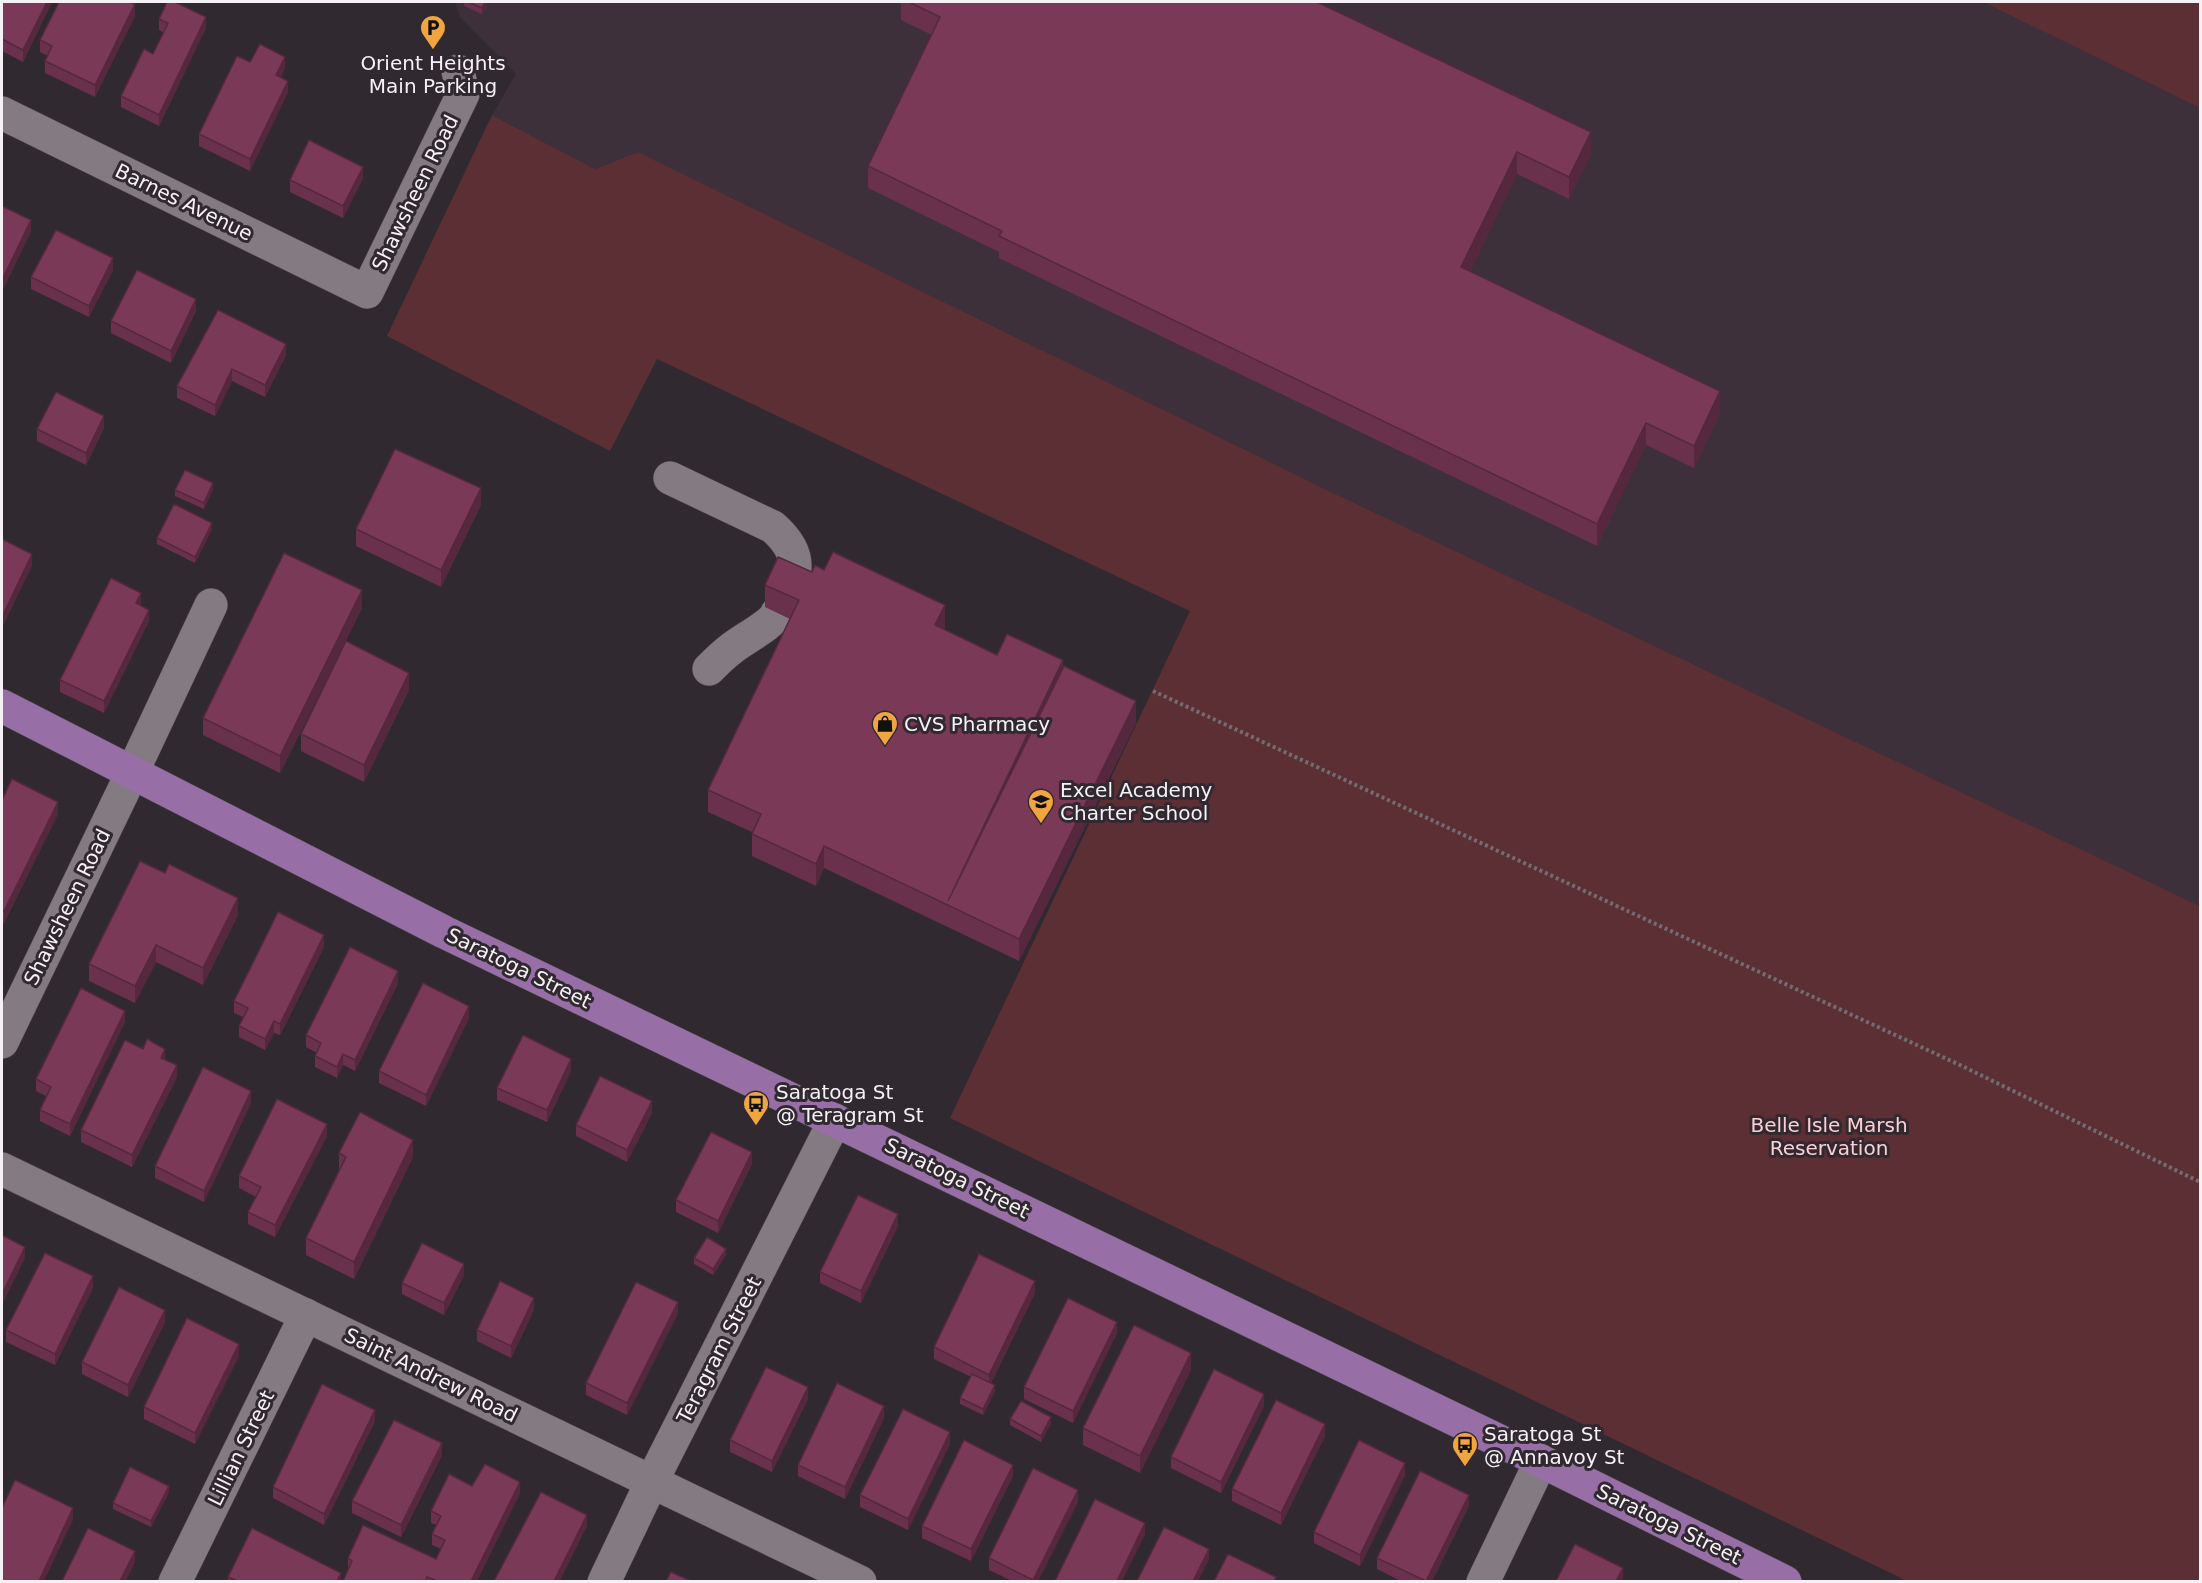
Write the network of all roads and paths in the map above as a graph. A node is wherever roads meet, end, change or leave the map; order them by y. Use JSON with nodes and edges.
{"nodes":[{"id":1,"x":460,"y":82,"type":"dead end"},
{"id":2,"x":2,"y":113,"type":"edge"},
{"id":3,"x":367,"y":292,"type":"joint"},
{"id":4,"x":670,"y":478,"type":"dead end"},
{"id":5,"x":211,"y":605,"type":"dead end"},
{"id":6,"x":709,"y":669,"type":"dead end"},
{"id":7,"x":1153,"y":691,"type":"dead end"},
{"id":8,"x":2,"y":706,"type":"edge"},
{"id":9,"x":132,"y":773,"type":"junction"},
{"id":10,"x":2,"y":1042,"type":"edge"},
{"id":11,"x":835,"y":1119,"type":"junction"},
{"id":12,"x":2,"y":1169,"type":"edge"},
{"id":13,"x":2200,"y":1182,"type":"edge"},
{"id":14,"x":306,"y":1315,"type":"junction"},
{"id":15,"x":1541,"y":1461,"type":"junction"},
{"id":16,"x":652,"y":1481,"type":"junction"},
{"id":17,"x":176,"y":1581,"type":"edge"},
{"id":18,"x":604,"y":1581,"type":"edge"},
{"id":19,"x":860,"y":1581,"type":"edge"},
{"id":20,"x":1483,"y":1581,"type":"edge"},
{"id":21,"x":1785,"y":1581,"type":"edge"}],
"edges":[{"from":1,"to":3,"type":"street","name":"Shawsheen Road"},
{"from":2,"to":3,"type":"street","name":"Barnes Avenue"},
{"from":4,"to":6,"type":"street"},
{"from":5,"to":9,"type":"street","name":"Shawsheen Road"},
{"from":7,"to":13,"type":"path"},
{"from":8,"to":9,"type":"main road","name":"Saratoga Street"},
{"from":9,"to":10,"type":"street","name":"Shawsheen Road"},
{"from":9,"to":11,"type":"main road","name":"Saratoga Street"},
{"from":11,"to":15,"type":"main road","name":"Saratoga Street"},
{"from":11,"to":16,"type":"street","name":"Teragram Street"},
{"from":12,"to":14,"type":"street","name":"Saint Andrew Road"},
{"from":14,"to":16,"type":"street","name":"Saint Andrew Road"},
{"from":14,"to":17,"type":"street","name":"Lillian Street"},
{"from":15,"to":20,"type":"street"},
{"from":15,"to":21,"type":"main road","name":"Saratoga Street"},
{"from":16,"to":18,"type":"street","name":"Teragram Street"},
{"from":16,"to":19,"type":"street","name":"Saint Andrew Road"}]}
